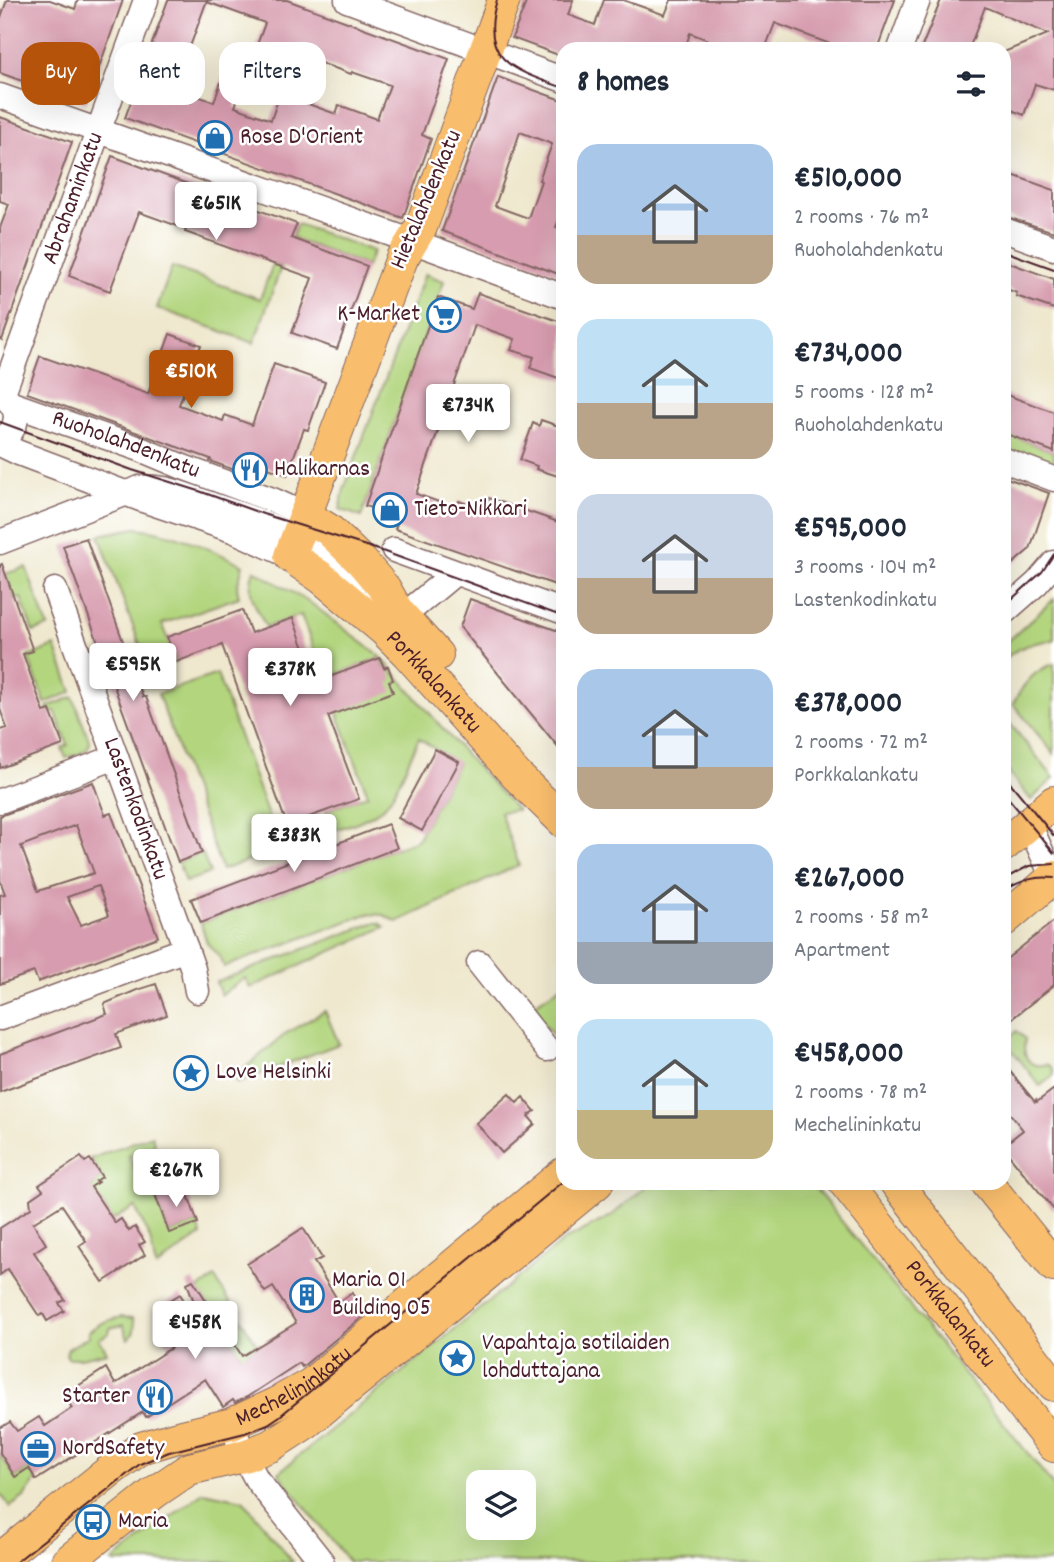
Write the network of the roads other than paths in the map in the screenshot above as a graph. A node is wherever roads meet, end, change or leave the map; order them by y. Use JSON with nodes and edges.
{"nodes":[{"id":1,"x":146,"y":0,"type":"edge"},
{"id":2,"x":347,"y":0,"type":"edge"},
{"id":3,"x":504,"y":0,"type":"edge"},
{"id":4,"x":918,"y":0,"type":"edge"},
{"id":5,"x":903,"y":42,"type":"edge"},
{"id":6,"x":484,"y":51,"type":"junction"},
{"id":7,"x":556,"y":77,"type":"edge"},
{"id":8,"x":0,"y":96,"type":"edge"},
{"id":9,"x":98,"y":131,"type":"junction"},
{"id":10,"x":1011,"y":232,"type":"edge"},
{"id":11,"x":412,"y":242,"type":"junction"},
{"id":12,"x":1011,"y":247,"type":"edge"},
{"id":13,"x":1054,"y":247,"type":"edge"},
{"id":14,"x":1054,"y":262,"type":"edge"},
{"id":15,"x":556,"y":294,"type":"edge"},
{"id":16,"x":5,"y":399,"type":"edge"},
{"id":17,"x":0,"y":442,"type":"edge"},
{"id":18,"x":1011,"y":463,"type":"edge"},
{"id":19,"x":1054,"y":479,"type":"edge"},
{"id":20,"x":136,"y":496,"type":"junction"},
{"id":21,"x":297,"y":536,"type":"junction"},
{"id":22,"x":0,"y":542,"type":"edge"},
{"id":23,"x":0,"y":549,"type":"edge"},
{"id":24,"x":394,"y":550,"type":"dead end"},
{"id":25,"x":1054,"y":563,"type":"edge"},
{"id":26,"x":455,"y":573,"type":"junction"},
{"id":27,"x":55,"y":590,"type":"dead end"},
{"id":28,"x":1011,"y":606,"type":"edge"},
{"id":29,"x":556,"y":609,"type":"edge"},
{"id":30,"x":400,"y":614,"type":"junction"},
{"id":31,"x":116,"y":757,"type":"junction"},
{"id":32,"x":554,"y":793,"type":"edge"},
{"id":33,"x":0,"y":801,"type":"edge"},
{"id":34,"x":1046,"y":821,"type":"edge"},
{"id":35,"x":1011,"y":841,"type":"edge"},
{"id":36,"x":1054,"y":872,"type":"edge"},
{"id":37,"x":1011,"y":913,"type":"edge"},
{"id":38,"x":186,"y":949,"type":"junction"},
{"id":39,"x":479,"y":963,"type":"dead end"},
{"id":40,"x":197,"y":991,"type":"dead end"},
{"id":41,"x":0,"y":1018,"type":"edge"},
{"id":42,"x":547,"y":1049,"type":"dead end"},
{"id":43,"x":556,"y":1180,"type":"edge"},
{"id":44,"x":589,"y":1190,"type":"edge"},
{"id":45,"x":851,"y":1190,"type":"edge"},
{"id":46,"x":903,"y":1190,"type":"edge"},
{"id":47,"x":925,"y":1190,"type":"edge"},
{"id":48,"x":993,"y":1190,"type":"edge"},
{"id":49,"x":944,"y":1228,"type":"junction"},
{"id":50,"x":1054,"y":1266,"type":"edge"},
{"id":51,"x":1054,"y":1351,"type":"edge"},
{"id":52,"x":1054,"y":1385,"type":"edge"},
{"id":53,"x":232,"y":1424,"type":"junction"},
{"id":54,"x":1054,"y":1446,"type":"edge"},
{"id":55,"x":244,"y":1456,"type":"junction"},
{"id":56,"x":0,"y":1559,"type":"edge"},
{"id":57,"x":67,"y":1562,"type":"edge"},
{"id":58,"x":322,"y":1562,"type":"edge"}],
"edges":[{"from":1,"to":9,"type":"street","name":"Abrahaminkatu"},
{"from":2,"to":6,"type":"street"},
{"from":3,"to":6,"type":"main road","name":"Hietalahdenkatu"},
{"from":4,"to":5,"type":"street"},
{"from":6,"to":7,"type":"street"},
{"from":6,"to":11,"type":"main road","name":"Hietalahdenkatu"},
{"from":8,"to":9,"type":"street"},
{"from":9,"to":11,"type":"street"},
{"from":9,"to":16,"type":"street","name":"Abrahaminkatu"},
{"from":10,"to":13,"type":"street"},
{"from":11,"to":15,"type":"street"},
{"from":11,"to":21,"type":"main road","name":"Hietalahdenkatu"},
{"from":12,"to":14,"type":"street"},
{"from":16,"to":17,"type":"street","name":"Abrahaminkatu"},
{"from":16,"to":21,"type":"street","name":"Ruoholahdenkatu"},
{"from":17,"to":20,"type":"street","name":"Ruoholahdenkatu"},
{"from":18,"to":19,"type":"street"},
{"from":20,"to":21,"type":"street","name":"Ruoholahdenkatu"},
{"from":20,"to":22,"type":"street"},
{"from":20,"to":23,"type":"street"},
{"from":21,"to":30,"type":"main road","name":"Ruoholahdenkatu"},
{"from":21,"to":32,"type":"main road","name":"Porkkalankatu"},
{"from":24,"to":26,"type":"street"},
{"from":25,"to":28,"type":"street"},
{"from":26,"to":29,"type":"street"},
{"from":26,"to":30,"type":"street"},
{"from":27,"to":31,"type":"street","name":"Lastenkodinkatu"},
{"from":30,"to":32,"type":"main road","name":"Porkkalankatu"},
{"from":31,"to":33,"type":"street"},
{"from":31,"to":38,"type":"street","name":"Lastenkodinkatu"},
{"from":34,"to":35,"type":"main road"},
{"from":34,"to":36,"type":"street"},
{"from":36,"to":37,"type":"main road"},
{"from":38,"to":40,"type":"street","name":"Lastenkodinkatu"},
{"from":38,"to":41,"type":"street"},
{"from":39,"to":42,"type":"street"},
{"from":43,"to":53,"type":"main road","name":"Mechelininkatu"},
{"from":44,"to":55,"type":"main road","name":"Mechelininkatu"},
{"from":45,"to":54,"type":"main road","name":"Porkkalankatu"},
{"from":46,"to":49,"type":"main road","name":"Porkkalankatu"},
{"from":47,"to":49,"type":"main road","name":"Porkkalankatu"},
{"from":48,"to":50,"type":"main road"},
{"from":49,"to":51,"type":"main road","name":"Porkkalankatu"},
{"from":49,"to":52,"type":"main road","name":"Porkkalankatu"},
{"from":53,"to":55,"type":"street"},
{"from":53,"to":56,"type":"main road","name":"Mechelininkatu"},
{"from":55,"to":57,"type":"main road","name":"Mechelininkatu"},
{"from":55,"to":58,"type":"street"}]}
